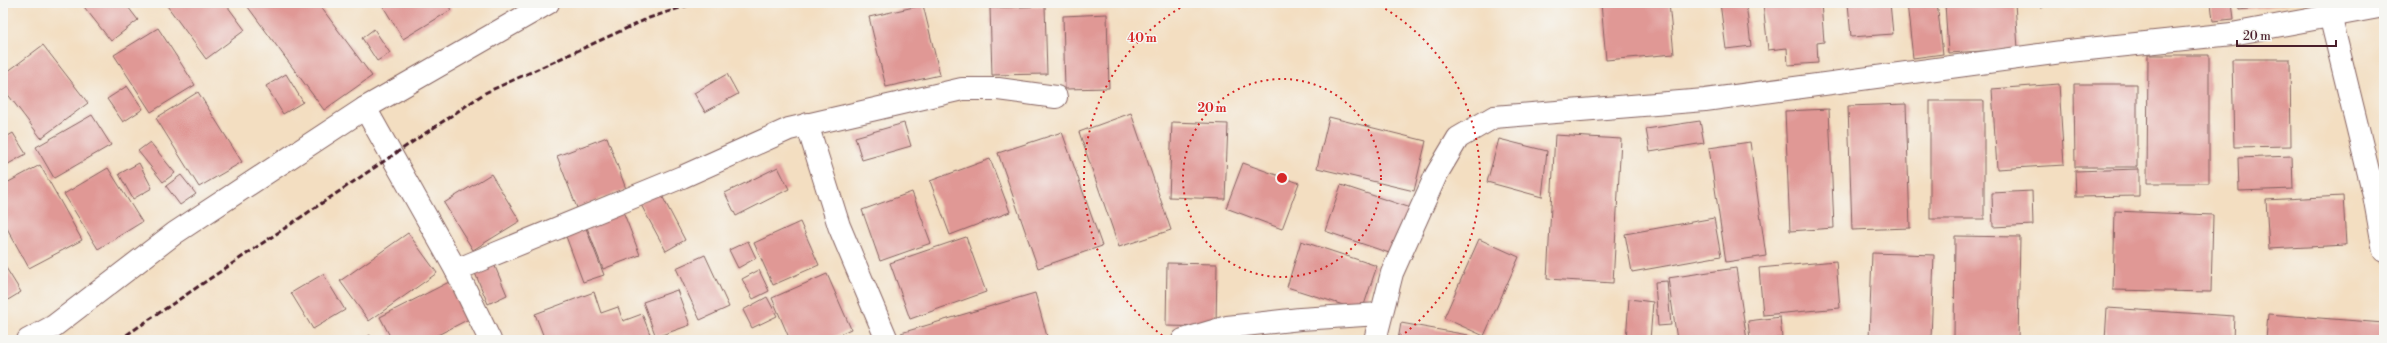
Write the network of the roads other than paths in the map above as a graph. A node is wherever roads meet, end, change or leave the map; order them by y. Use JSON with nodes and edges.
{"nodes":[{"id":1,"x":548,"y":3,"type":"edge"},
{"id":2,"x":2384,"y":6,"type":"edge"},
{"id":3,"x":2330,"y":15,"type":"junction"},
{"id":4,"x":1056,"y":96,"type":"dead end"},
{"id":5,"x":365,"y":108,"type":"junction"},
{"id":6,"x":807,"y":124,"type":"junction"},
{"id":7,"x":2384,"y":251,"type":"edge"},
{"id":8,"x":456,"y":270,"type":"junction"},
{"id":9,"x":1380,"y":314,"type":"junction"},
{"id":10,"x":28,"y":340,"type":"edge"},
{"id":11,"x":490,"y":340,"type":"edge"},
{"id":12,"x":887,"y":340,"type":"edge"},
{"id":13,"x":1183,"y":340,"type":"edge"},
{"id":14,"x":1375,"y":340,"type":"edge"}],
"edges":[{"from":1,"to":5,"type":"street"},
{"from":2,"to":3,"type":"street"},
{"from":3,"to":7,"type":"street"},
{"from":3,"to":9,"type":"street"},
{"from":4,"to":6,"type":"street"},
{"from":5,"to":8,"type":"street"},
{"from":5,"to":10,"type":"street"},
{"from":6,"to":8,"type":"street"},
{"from":6,"to":12,"type":"street"},
{"from":8,"to":11,"type":"street"},
{"from":9,"to":13,"type":"street"},
{"from":9,"to":14,"type":"street"}]}
